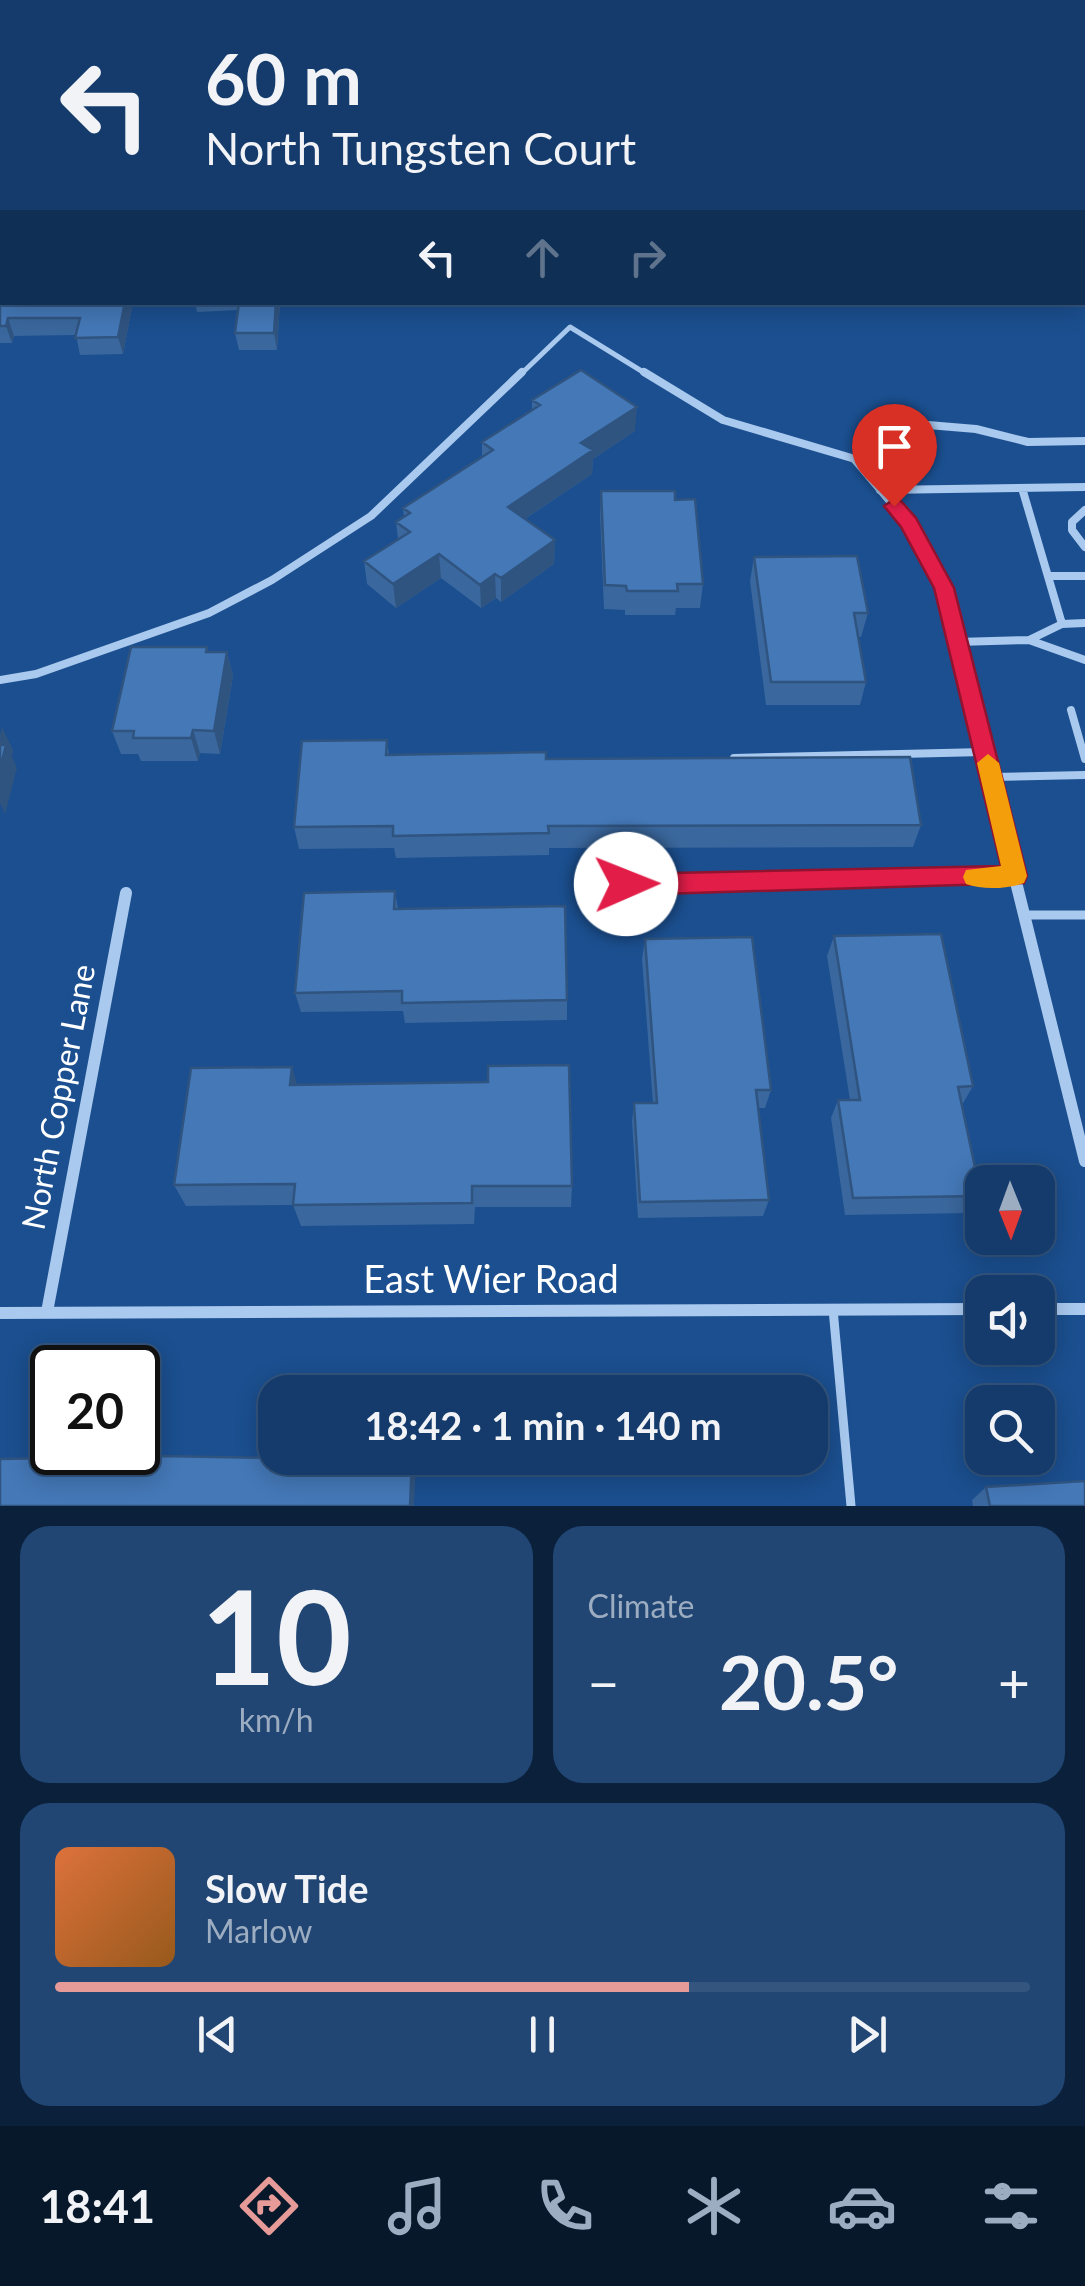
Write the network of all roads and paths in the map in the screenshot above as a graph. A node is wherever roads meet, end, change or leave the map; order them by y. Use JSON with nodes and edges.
{"nodes":[{"id":1,"x":1085,"y":440,"type":"edge"},
{"id":2,"x":855,"y":459,"type":"junction"},
{"id":3,"x":1022,"y":488,"type":"junction"},
{"id":4,"x":1085,"y":488,"type":"edge"},
{"id":5,"x":880,"y":490,"type":"junction"},
{"id":6,"x":1085,"y":510,"type":"edge"},
{"id":7,"x":1085,"y":547,"type":"edge"},
{"id":8,"x":1050,"y":576,"type":"junction"},
{"id":9,"x":1085,"y":576,"type":"edge"},
{"id":10,"x":1085,"y":623,"type":"edge"},
{"id":11,"x":1062,"y":624,"type":"junction"},
{"id":12,"x":1029,"y":640,"type":"junction"},
{"id":13,"x":957,"y":642,"type":"junction"},
{"id":14,"x":1085,"y":660,"type":"edge"},
{"id":15,"x":0,"y":680,"type":"edge"},
{"id":16,"x":1071,"y":710,"type":"dead end"},
{"id":17,"x":984,"y":752,"type":"junction"},
{"id":18,"x":727,"y":758,"type":"edge"},
{"id":19,"x":1085,"y":759,"type":"edge"},
{"id":20,"x":1085,"y":775,"type":"edge"},
{"id":21,"x":992,"y":778,"type":"junction"},
{"id":22,"x":1015,"y":876,"type":"junction"},
{"id":23,"x":626,"y":884,"type":"dead end"},
{"id":24,"x":126,"y":893,"type":"dead end"},
{"id":25,"x":1025,"y":915,"type":"junction"},
{"id":26,"x":1085,"y":915,"type":"edge"},
{"id":27,"x":1070,"y":1100,"type":"junction"},
{"id":28,"x":1085,"y":1100,"type":"edge"},
{"id":29,"x":1085,"y":1161,"type":"edge"},
{"id":30,"x":1085,"y":1308,"type":"edge"},
{"id":31,"x":834,"y":1309,"type":"junction"},
{"id":32,"x":965,"y":1309,"type":"edge"},
{"id":33,"x":1055,"y":1309,"type":"edge"},
{"id":34,"x":46,"y":1312,"type":"junction"},
{"id":35,"x":0,"y":1313,"type":"edge"},
{"id":36,"x":851,"y":1506,"type":"edge"}],
"edges":[{"from":1,"to":2,"type":"lane"},
{"from":2,"to":5,"type":"street"},
{"from":2,"to":15,"type":"lane"},
{"from":3,"to":4,"type":"lane"},
{"from":3,"to":5,"type":"lane"},
{"from":3,"to":8,"type":"lane"},
{"from":5,"to":13,"type":"street"},
{"from":6,"to":7,"type":"lane"},
{"from":8,"to":9,"type":"lane"},
{"from":8,"to":11,"type":"lane"},
{"from":10,"to":11,"type":"lane"},
{"from":11,"to":12,"type":"lane"},
{"from":12,"to":13,"type":"lane"},
{"from":12,"to":14,"type":"lane"},
{"from":13,"to":17,"type":"street"},
{"from":16,"to":19,"type":"lane"},
{"from":17,"to":18,"type":"lane"},
{"from":17,"to":21,"type":"street"},
{"from":20,"to":21,"type":"lane"},
{"from":21,"to":22,"type":"street"},
{"from":22,"to":23,"type":"lane"},
{"from":22,"to":25,"type":"street"},
{"from":24,"to":34,"type":"street","name":"North Copper Lane"},
{"from":25,"to":26,"type":"lane"},
{"from":25,"to":27,"type":"street"},
{"from":27,"to":28,"type":"lane"},
{"from":27,"to":29,"type":"street"},
{"from":30,"to":33,"type":"street"},
{"from":31,"to":32,"type":"street","name":"East Wier Road"},
{"from":31,"to":34,"type":"street","name":"East Wier Road"},
{"from":31,"to":36,"type":"lane"},
{"from":34,"to":35,"type":"street","name":"East Wier Road"}]}
